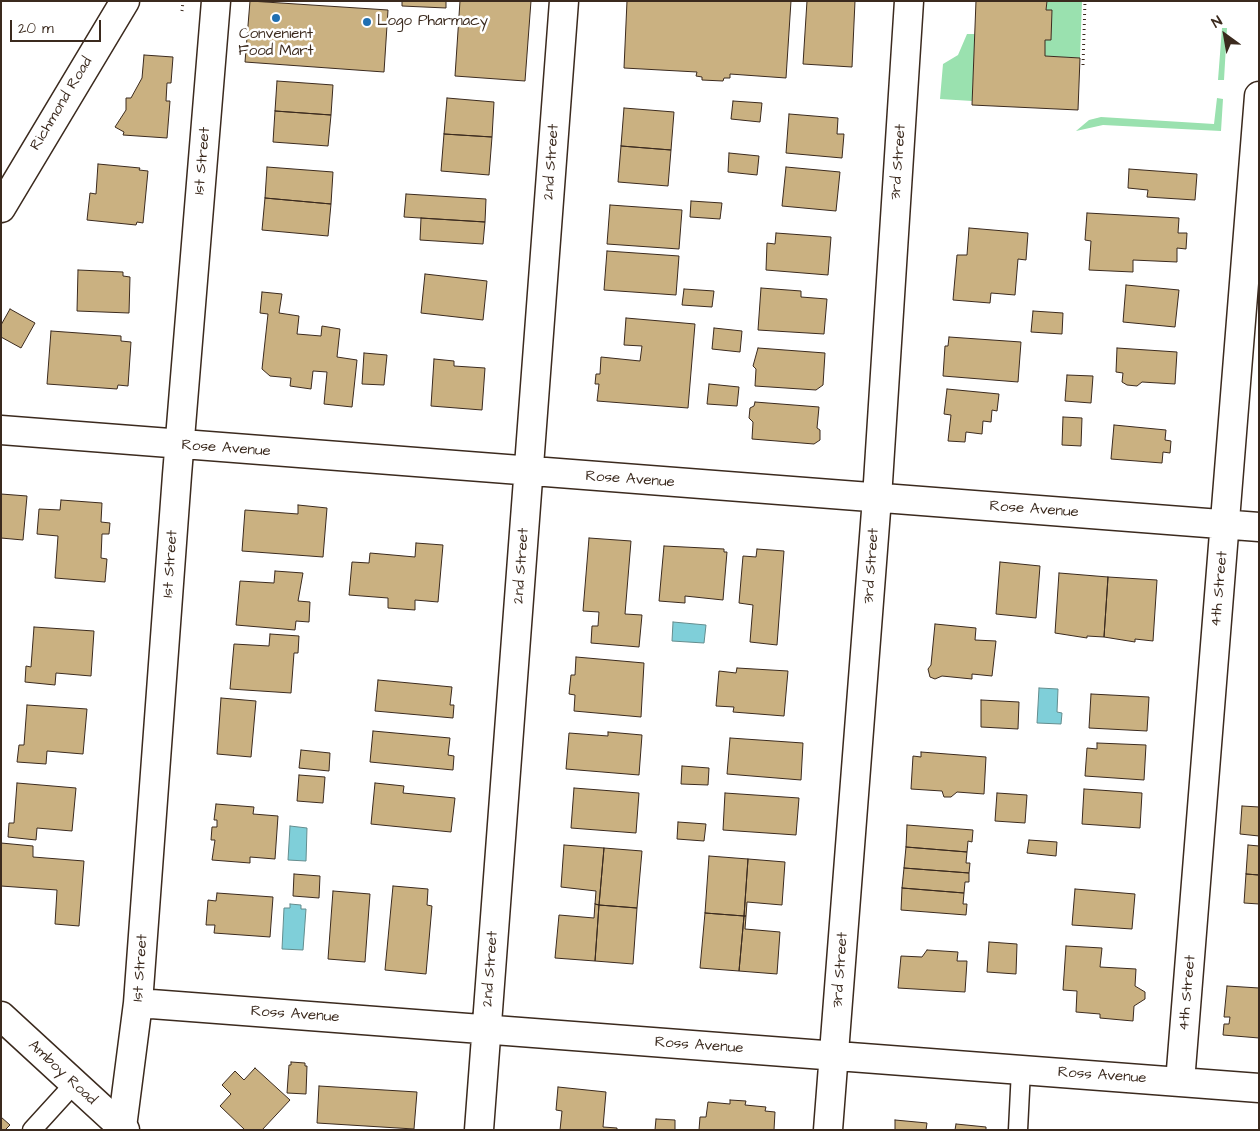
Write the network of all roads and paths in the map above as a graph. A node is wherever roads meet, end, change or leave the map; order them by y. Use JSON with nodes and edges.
{"nodes":[{"id":1,"x":125,"y":1,"type":"edge"},
{"id":2,"x":183,"y":1,"type":"edge"},
{"id":3,"x":216,"y":1,"type":"edge"},
{"id":4,"x":564,"y":1,"type":"edge"},
{"id":5,"x":909,"y":1,"type":"edge"},
{"id":6,"x":1085,"y":1,"type":"edge"},
{"id":7,"x":182,"y":11,"type":"dead end"},
{"id":8,"x":1083,"y":66,"type":"dead end"},
{"id":9,"x":1259,"y":96,"type":"edge"},
{"id":10,"x":1,"y":208,"type":"edge"},
{"id":11,"x":1,"y":430,"type":"edge"},
{"id":12,"x":179,"y":445,"type":"junction"},
{"id":13,"x":529,"y":472,"type":"junction"},
{"id":14,"x":877,"y":498,"type":"junction"},
{"id":15,"x":1226,"y":525,"type":"junction"},
{"id":16,"x":1259,"y":527,"type":"edge"},
{"id":17,"x":138,"y":1003,"type":"junction"},
{"id":18,"x":1,"y":1016,"type":"edge"},
{"id":19,"x":487,"y":1030,"type":"junction"},
{"id":20,"x":834,"y":1056,"type":"junction"},
{"id":21,"x":1022,"y":1070,"type":"junction"},
{"id":22,"x":1180,"y":1082,"type":"junction"},
{"id":23,"x":73,"y":1084,"type":"junction"},
{"id":24,"x":1259,"y":1088,"type":"edge"},
{"id":25,"x":123,"y":1128,"type":"edge"},
{"id":26,"x":32,"y":1130,"type":"edge"},
{"id":27,"x":479,"y":1130,"type":"edge"},
{"id":28,"x":828,"y":1130,"type":"edge"},
{"id":29,"x":1018,"y":1130,"type":"edge"}],
"edges":[{"from":1,"to":10,"type":"street","name":"Richmond Road"},
{"from":2,"to":7,"type":"path"},
{"from":3,"to":12,"type":"street","name":"1st Street"},
{"from":4,"to":13,"type":"street","name":"2nd Street"},
{"from":5,"to":14,"type":"street","name":"3rd Street"},
{"from":6,"to":8,"type":"path"},
{"from":9,"to":15,"type":"street","name":"4th Street"},
{"from":11,"to":12,"type":"street","name":"Rose Avenue"},
{"from":12,"to":13,"type":"street","name":"Rose Avenue"},
{"from":12,"to":17,"type":"street","name":"1st Street"},
{"from":13,"to":14,"type":"street","name":"Rose Avenue"},
{"from":13,"to":19,"type":"street","name":"2nd Street"},
{"from":14,"to":15,"type":"street","name":"Rose Avenue"},
{"from":14,"to":20,"type":"street","name":"3rd Street"},
{"from":15,"to":16,"type":"street","name":"Rose Avenue"},
{"from":15,"to":22,"type":"street","name":"4th Street"},
{"from":17,"to":19,"type":"street","name":"Ross Avenue"},
{"from":17,"to":25,"type":"street","name":"1st Street"},
{"from":18,"to":23,"type":"street","name":"Amboy Road"},
{"from":19,"to":20,"type":"street","name":"Ross Avenue"},
{"from":19,"to":27,"type":"street","name":"2nd Street"},
{"from":20,"to":21,"type":"street","name":"Ross Avenue"},
{"from":20,"to":28,"type":"street","name":"3rd Street"},
{"from":21,"to":22,"type":"street","name":"Ross Avenue"},
{"from":21,"to":29,"type":"lane"},
{"from":22,"to":24,"type":"street","name":"Ross Avenue"},
{"from":23,"to":25,"type":"street","name":"Amboy Road"},
{"from":23,"to":26,"type":"lane"}]}
